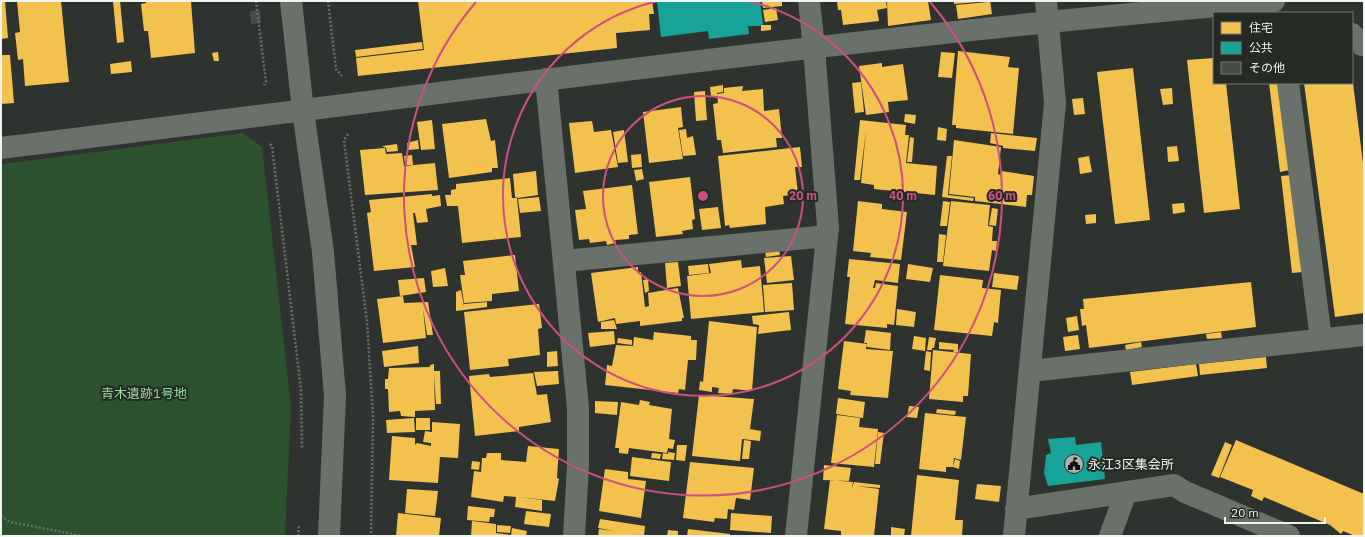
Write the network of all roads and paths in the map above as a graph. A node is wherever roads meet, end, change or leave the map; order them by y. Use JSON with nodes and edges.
{"nodes":[{"id":1,"x":256,"y":1,"type":"edge"},
{"id":2,"x":291,"y":1,"type":"edge"},
{"id":3,"x":809,"y":1,"type":"edge"},
{"id":4,"x":1046,"y":1,"type":"edge"},
{"id":5,"x":1274,"y":1,"type":"edge"},
{"id":6,"x":1229,"y":3,"type":"edge"},
{"id":7,"x":1251,"y":12,"type":"edge"},
{"id":8,"x":1049,"y":23,"type":"junction"},
{"id":9,"x":814,"y":48,"type":"junction"},
{"id":10,"x":546,"y":79,"type":"junction"},
{"id":11,"x":1288,"y":84,"type":"edge"},
{"id":12,"x":263,"y":88,"type":"dead end"},
{"id":13,"x":303,"y":111,"type":"junction"},
{"id":14,"x":351,"y":129,"type":"dead end"},
{"id":15,"x":268,"y":142,"type":"dead end"},
{"id":16,"x":1,"y":148,"type":"edge"},
{"id":17,"x":826,"y":236,"type":"junction"},
{"id":18,"x":564,"y":261,"type":"junction"},
{"id":19,"x":1364,"y":335,"type":"edge"},
{"id":20,"x":1321,"y":339,"type":"junction"},
{"id":21,"x":1030,"y":371,"type":"junction"},
{"id":22,"x":302,"y":450,"type":"dead end"},
{"id":23,"x":1126,"y":492,"type":"junction"},
{"id":24,"x":1016,"y":509,"type":"junction"},
{"id":25,"x":1,"y":516,"type":"edge"},
{"id":26,"x":299,"y":520,"type":"dead end"},
{"id":27,"x":84,"y":536,"type":"edge"},
{"id":28,"x":298,"y":536,"type":"edge"},
{"id":29,"x":329,"y":536,"type":"edge"},
{"id":30,"x":371,"y":536,"type":"edge"},
{"id":31,"x":574,"y":536,"type":"edge"},
{"id":32,"x":796,"y":536,"type":"edge"},
{"id":33,"x":1014,"y":536,"type":"edge"},
{"id":34,"x":1110,"y":536,"type":"edge"},
{"id":35,"x":1289,"y":536,"type":"edge"}],
"edges":[{"from":1,"to":12,"type":"path"},
{"from":2,"to":13,"type":"street"},
{"from":3,"to":9,"type":"street"},
{"from":4,"to":8,"type":"street"},
{"from":5,"to":6,"type":"street"},
{"from":6,"to":7,"type":"street"},
{"from":6,"to":8,"type":"street"},
{"from":8,"to":9,"type":"street"},
{"from":8,"to":21,"type":"street"},
{"from":9,"to":10,"type":"street"},
{"from":9,"to":17,"type":"street"},
{"from":10,"to":13,"type":"street"},
{"from":10,"to":18,"type":"street"},
{"from":11,"to":20,"type":"street"},
{"from":13,"to":16,"type":"street"},
{"from":13,"to":29,"type":"street"},
{"from":14,"to":30,"type":"path"},
{"from":15,"to":22,"type":"path"},
{"from":17,"to":18,"type":"street"},
{"from":17,"to":32,"type":"street"},
{"from":18,"to":31,"type":"street"},
{"from":19,"to":20,"type":"street"},
{"from":20,"to":21,"type":"street"},
{"from":21,"to":24,"type":"street"},
{"from":23,"to":24,"type":"street"},
{"from":23,"to":34,"type":"street"},
{"from":23,"to":35,"type":"street"},
{"from":24,"to":33,"type":"street"},
{"from":25,"to":27,"type":"path"},
{"from":26,"to":28,"type":"path"}]}
